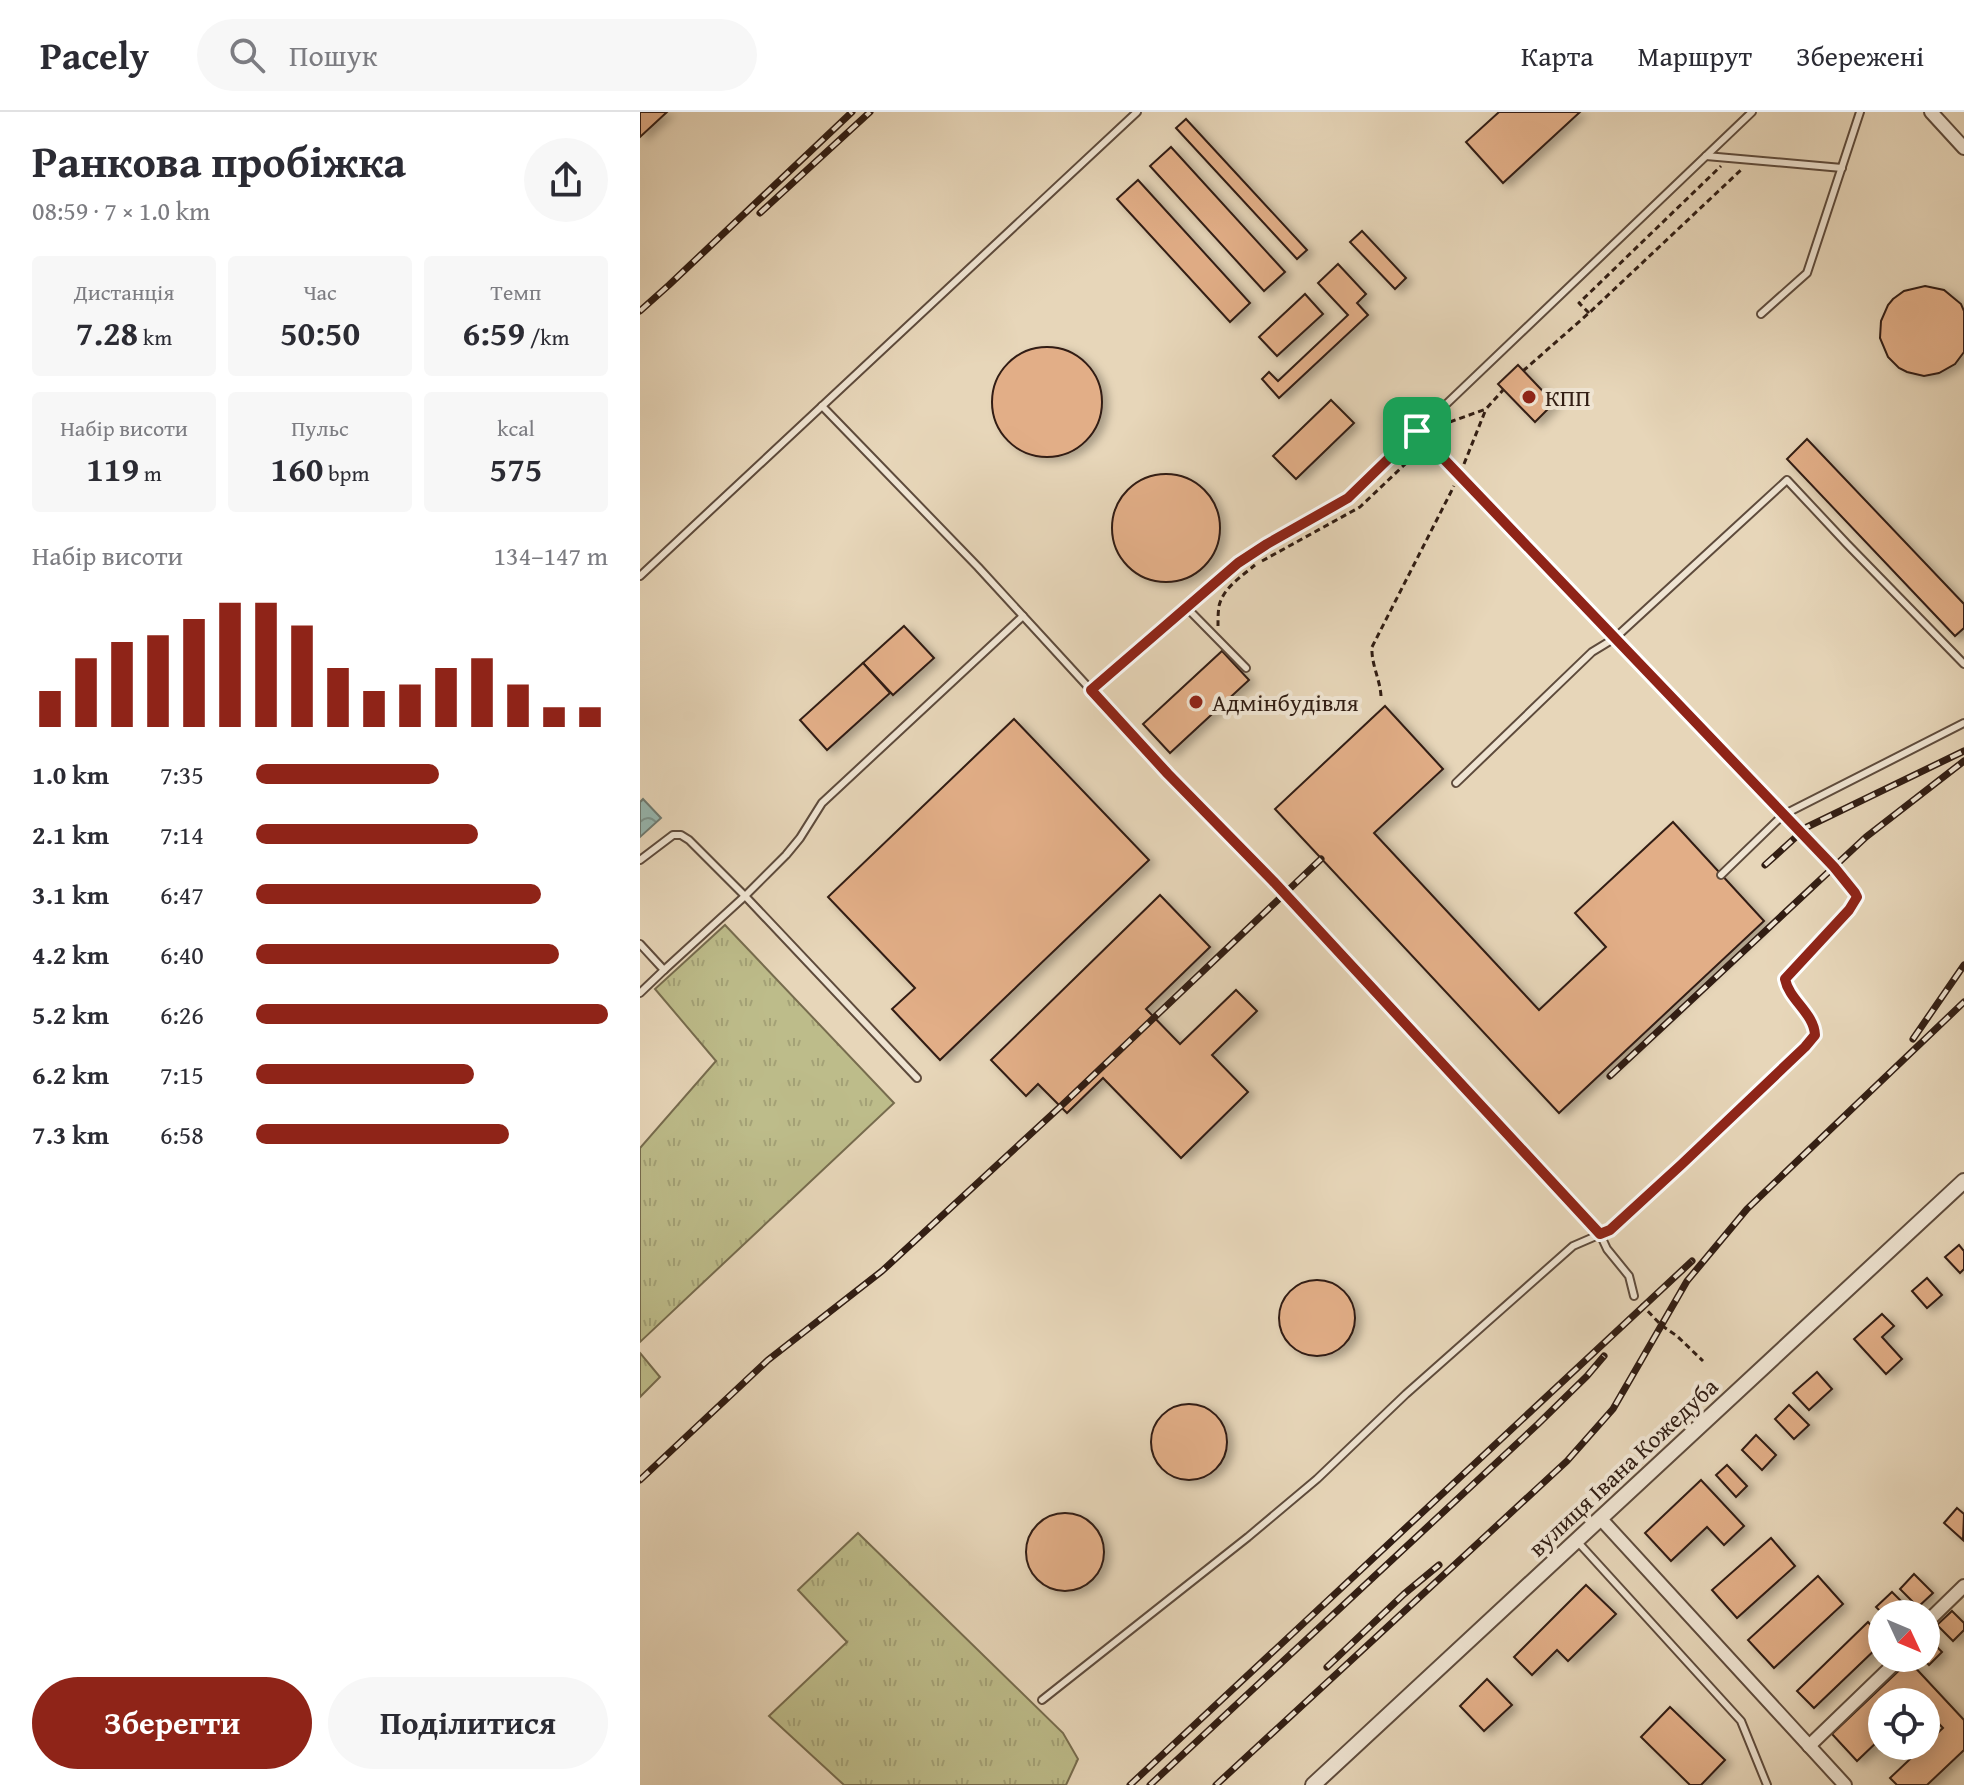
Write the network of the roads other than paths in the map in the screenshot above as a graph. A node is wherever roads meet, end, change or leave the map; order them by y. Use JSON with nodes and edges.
{"nodes":[{"id":1,"x":1137,"y":112,"type":"edge"},
{"id":2,"x":1752,"y":112,"type":"edge"},
{"id":3,"x":1860,"y":112,"type":"edge"},
{"id":4,"x":1931,"y":112,"type":"edge"},
{"id":5,"x":1964,"y":148,"type":"edge"},
{"id":6,"x":1706,"y":156,"type":"junction"},
{"id":7,"x":1842,"y":168,"type":"junction"},
{"id":8,"x":1761,"y":314,"type":"dead end"},
{"id":9,"x":822,"y":406,"type":"junction"},
{"id":10,"x":1417,"y":431,"type":"junction"},
{"id":11,"x":640,"y":576,"type":"edge"},
{"id":12,"x":1187,"y":608,"type":"junction"},
{"id":13,"x":1023,"y":616,"type":"junction"},
{"id":14,"x":1615,"y":638,"type":"junction"},
{"id":15,"x":1964,"y":664,"type":"edge"},
{"id":16,"x":1246,"y":668,"type":"dead end"},
{"id":17,"x":1091,"y":690,"type":"junction"},
{"id":18,"x":1964,"y":723,"type":"edge"},
{"id":19,"x":1456,"y":783,"type":"dead end"},
{"id":20,"x":1783,"y":815,"type":"junction"},
{"id":21,"x":640,"y":860,"type":"edge"},
{"id":22,"x":1721,"y":875,"type":"dead end"},
{"id":23,"x":745,"y":896,"type":"junction"},
{"id":24,"x":640,"y":944,"type":"edge"},
{"id":25,"x":664,"y":970,"type":"junction"},
{"id":26,"x":640,"y":993,"type":"edge"},
{"id":27,"x":917,"y":1078,"type":"dead end"},
{"id":28,"x":1964,"y":1181,"type":"edge"},
{"id":29,"x":1600,"y":1234,"type":"junction"},
{"id":30,"x":1634,"y":1296,"type":"road end"},
{"id":31,"x":1600,"y":1518,"type":"junction"},
{"id":32,"x":1576,"y":1540,"type":"junction"},
{"id":33,"x":1964,"y":1586,"type":"edge"},
{"id":34,"x":1940,"y":1609,"type":"edge"},
{"id":35,"x":1886,"y":1672,"type":"edge"},
{"id":36,"x":1042,"y":1700,"type":"dead end"},
{"id":37,"x":1809,"y":1746,"type":"junction"},
{"id":38,"x":1313,"y":1785,"type":"edge"},
{"id":39,"x":1767,"y":1785,"type":"edge"},
{"id":40,"x":1845,"y":1785,"type":"edge"}],
"edges":[{"from":1,"to":9,"type":"lane"},
{"from":2,"to":6,"type":"lane"},
{"from":3,"to":7,"type":"lane"},
{"from":4,"to":5,"type":"street"},
{"from":6,"to":7,"type":"lane"},
{"from":6,"to":10,"type":"lane"},
{"from":7,"to":8,"type":"lane"},
{"from":9,"to":11,"type":"lane"},
{"from":9,"to":13,"type":"lane"},
{"from":10,"to":12,"type":"lane"},
{"from":10,"to":14,"type":"lane"},
{"from":12,"to":16,"type":"lane"},
{"from":12,"to":17,"type":"lane"},
{"from":13,"to":17,"type":"lane"},
{"from":13,"to":23,"type":"lane"},
{"from":14,"to":15,"type":"lane"},
{"from":14,"to":19,"type":"lane"},
{"from":14,"to":20,"type":"lane"},
{"from":17,"to":29,"type":"lane"},
{"from":18,"to":20,"type":"lane"},
{"from":20,"to":22,"type":"lane"},
{"from":20,"to":29,"type":"lane"},
{"from":21,"to":23,"type":"lane"},
{"from":23,"to":25,"type":"lane"},
{"from":23,"to":27,"type":"lane"},
{"from":24,"to":25,"type":"lane"},
{"from":25,"to":26,"type":"lane"},
{"from":28,"to":31,"type":"street","name":"вулиця Івана Кожедуба"},
{"from":29,"to":30,"type":"lane"},
{"from":29,"to":36,"type":"lane"},
{"from":31,"to":32,"type":"street","name":"вулиця Івана Кожедуба"},
{"from":31,"to":37,"type":"street"},
{"from":32,"to":38,"type":"street","name":"вулиця Івана Кожедуба"},
{"from":32,"to":39,"type":"lane"},
{"from":33,"to":34,"type":"street"},
{"from":35,"to":37,"type":"street"},
{"from":37,"to":40,"type":"street"}]}
